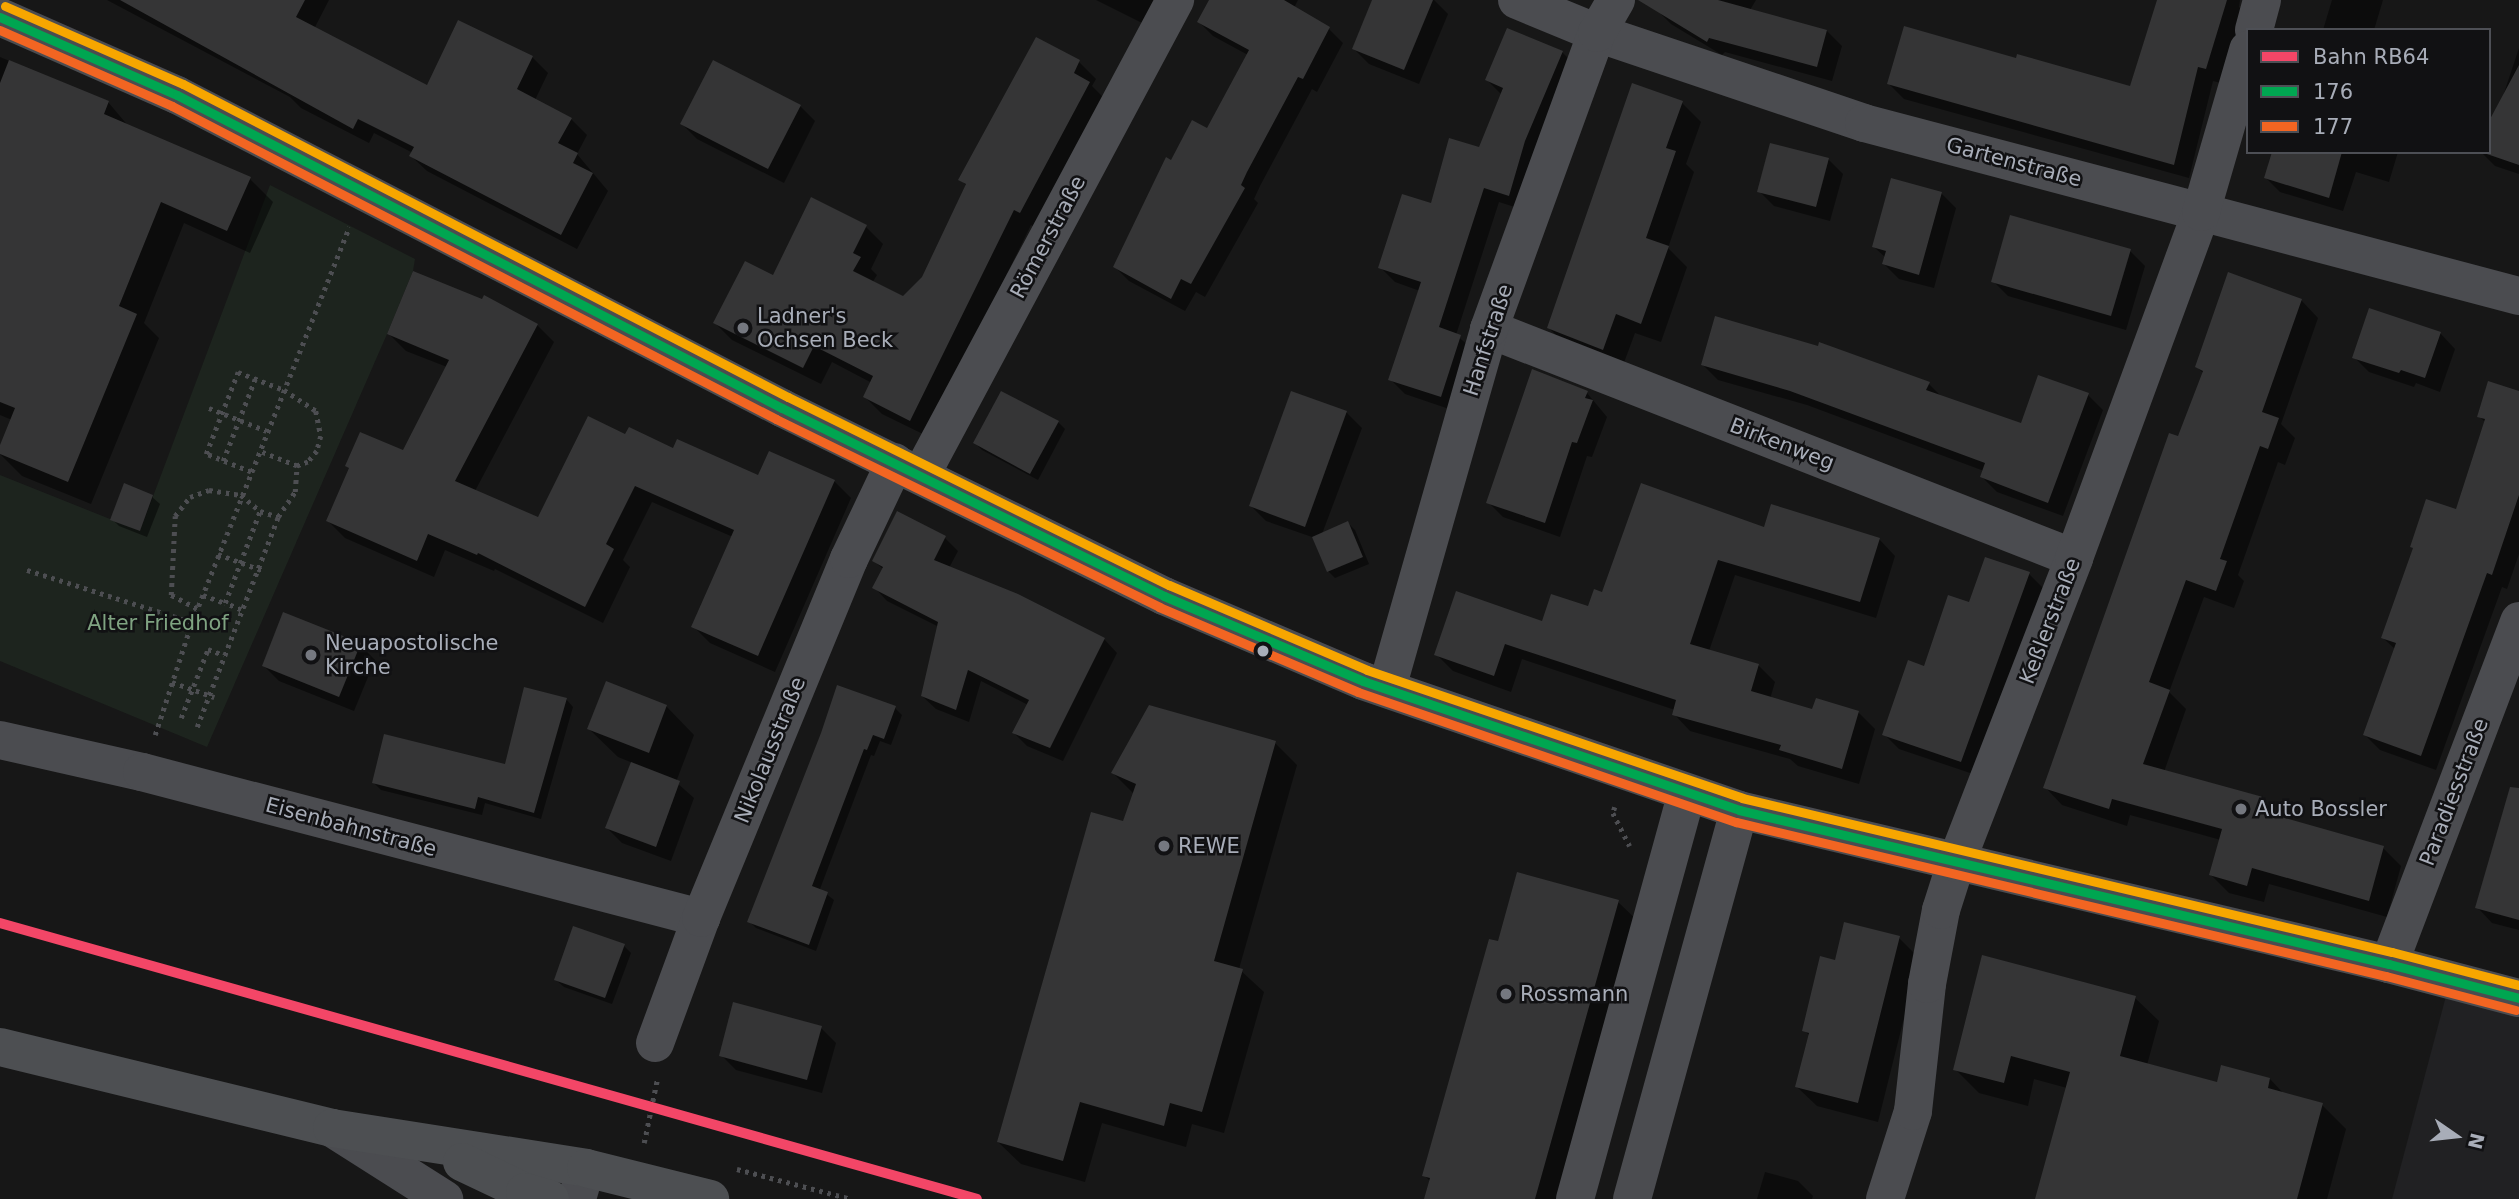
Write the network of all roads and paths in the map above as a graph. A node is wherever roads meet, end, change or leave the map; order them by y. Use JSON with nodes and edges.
{"nodes":[{"id":1,"x":1175,"y":0,"type":"edge"},
{"id":2,"x":1517,"y":0,"type":"edge"},
{"id":3,"x":1616,"y":0,"type":"edge"},
{"id":4,"x":2262,"y":0,"type":"edge"},
{"id":5,"x":0,"y":17,"type":"edge"},
{"id":6,"x":2255,"y":28,"type":"edge"},
{"id":7,"x":1597,"y":33,"type":"junction"},
{"id":8,"x":2246,"y":57,"type":"edge"},
{"id":9,"x":362,"y":193,"type":"junction"},
{"id":10,"x":2200,"y":212,"type":"junction"},
{"id":11,"x":2519,"y":296,"type":"edge"},
{"id":12,"x":1489,"y":329,"type":"junction"},
{"id":13,"x":255,"y":379,"type":"junction"},
{"id":14,"x":284,"y":390,"type":"junction"},
{"id":15,"x":209,"y":408,"type":"dead end"},
{"id":16,"x":221,"y":414,"type":"junction"},
{"id":17,"x":238,"y":420,"type":"junction"},
{"id":18,"x":267,"y":430,"type":"junction"},
{"id":19,"x":259,"y":451,"type":"junction"},
{"id":20,"x":223,"y":461,"type":"junction"},
{"id":21,"x":297,"y":466,"type":"junction"},
{"id":22,"x":908,"y":468,"type":"junction"},
{"id":23,"x":251,"y":472,"type":"junction"},
{"id":24,"x":242,"y":495,"type":"junction"},
{"id":25,"x":260,"y":511,"type":"junction"},
{"id":26,"x":278,"y":517,"type":"junction"},
{"id":27,"x":219,"y":554,"type":"junction"},
{"id":28,"x":2074,"y":558,"type":"junction"},
{"id":29,"x":241,"y":563,"type":"junction"},
{"id":30,"x":258,"y":569,"type":"junction"},
{"id":31,"x":27,"y":570,"type":"dead end"},
{"id":32,"x":264,"y":571,"type":"dead end"},
{"id":33,"x":203,"y":595,"type":"junction"},
{"id":34,"x":225,"y":603,"type":"junction"},
{"id":35,"x":197,"y":609,"type":"junction"},
{"id":36,"x":241,"y":610,"type":"junction"},
{"id":37,"x":2519,"y":621,"type":"edge"},
{"id":38,"x":192,"y":622,"type":"junction"},
{"id":39,"x":224,"y":655,"type":"junction"},
{"id":40,"x":172,"y":682,"type":"junction"},
{"id":41,"x":1387,"y":688,"type":"junction"},
{"id":42,"x":192,"y":689,"type":"junction"},
{"id":43,"x":211,"y":696,"type":"junction"},
{"id":44,"x":181,"y":719,"type":"dead end"},
{"id":45,"x":197,"y":727,"type":"dead end"},
{"id":46,"x":0,"y":740,"type":"edge"},
{"id":47,"x":142,"y":772,"type":"junction"},
{"id":48,"x":1687,"y":793,"type":"junction"},
{"id":49,"x":1739,"y":810,"type":"junction"},
{"id":50,"x":1956,"y":863,"type":"junction"},
{"id":51,"x":701,"y":918,"type":"junction"},
{"id":52,"x":2389,"y":964,"type":"junction"},
{"id":53,"x":2519,"y":999,"type":"edge"},
{"id":54,"x":655,"y":1043,"type":"joint"},
{"id":55,"x":0,"y":1047,"type":"edge"},
{"id":56,"x":332,"y":1128,"type":"junction"},
{"id":57,"x":422,"y":1144,"type":"junction"},
{"id":58,"x":657,"y":1147,"type":"dead end"},
{"id":59,"x":735,"y":1168,"type":"dead end"},
{"id":60,"x":582,"y":1184,"type":"edge"},
{"id":61,"x":631,"y":1190,"type":"edge"},
{"id":62,"x":444,"y":1199,"type":"edge"},
{"id":63,"x":550,"y":1199,"type":"edge"},
{"id":64,"x":710,"y":1199,"type":"edge"},
{"id":65,"x":851,"y":1199,"type":"edge"},
{"id":66,"x":1575,"y":1199,"type":"edge"},
{"id":67,"x":1632,"y":1199,"type":"edge"},
{"id":68,"x":1885,"y":1199,"type":"edge"}],
"edges":[{"from":1,"to":22,"type":"street","name":"Römerstraße"},
{"from":2,"to":7,"type":"street","name":"Gartenstraße"},
{"from":3,"to":7,"type":"street","name":"Hanfstraße"},
{"from":4,"to":6,"type":"street"},
{"from":5,"to":9,"type":"street"},
{"from":7,"to":10,"type":"street","name":"Gartenstraße"},
{"from":7,"to":12,"type":"street","name":"Hanfstraße"},
{"from":8,"to":10,"type":"street","name":"Keßlerstraße"},
{"from":9,"to":14,"type":"path"},
{"from":9,"to":22,"type":"street"},
{"from":10,"to":11,"type":"street","name":"Gartenstraße"},
{"from":10,"to":28,"type":"street","name":"Keßlerstraße"},
{"from":12,"to":28,"type":"street","name":"Birkenweg"},
{"from":12,"to":41,"type":"street","name":"Hanfstraße"},
{"from":13,"to":14,"type":"path"},
{"from":13,"to":16,"type":"path"},
{"from":13,"to":17,"type":"path"},
{"from":14,"to":18,"type":"path"},
{"from":14,"to":21,"type":"path"},
{"from":15,"to":16,"type":"path"},
{"from":16,"to":17,"type":"path"},
{"from":16,"to":20,"type":"path"},
{"from":17,"to":18,"type":"path"},
{"from":17,"to":20,"type":"path"},
{"from":18,"to":19,"type":"path"},
{"from":19,"to":21,"type":"path"},
{"from":19,"to":23,"type":"path"},
{"from":20,"to":23,"type":"path"},
{"from":21,"to":26,"type":"path"},
{"from":22,"to":41,"type":"street"},
{"from":22,"to":51,"type":"street","name":"Nikolausstraße"},
{"from":23,"to":24,"type":"path"},
{"from":24,"to":25,"type":"path"},
{"from":24,"to":27,"type":"path"},
{"from":24,"to":35,"type":"path"},
{"from":25,"to":26,"type":"path"},
{"from":25,"to":29,"type":"path"},
{"from":26,"to":30,"type":"path"},
{"from":27,"to":29,"type":"path"},
{"from":27,"to":33,"type":"path"},
{"from":28,"to":50,"type":"street","name":"Keßlerstraße"},
{"from":29,"to":30,"type":"path"},
{"from":29,"to":34,"type":"path"},
{"from":30,"to":32,"type":"path"},
{"from":30,"to":36,"type":"path"},
{"from":31,"to":38,"type":"path"},
{"from":33,"to":34,"type":"path"},
{"from":33,"to":35,"type":"path"},
{"from":34,"to":36,"type":"path"},
{"from":35,"to":38,"type":"path"},
{"from":36,"to":39,"type":"path"},
{"from":37,"to":52,"type":"street","name":"Paradiesstraße"},
{"from":38,"to":40,"type":"path"},
{"from":39,"to":42,"type":"path"},
{"from":39,"to":43,"type":"path"},
{"from":40,"to":42,"type":"path"},
{"from":40,"to":47,"type":"path"},
{"from":41,"to":48,"type":"street"},
{"from":42,"to":43,"type":"path"},
{"from":42,"to":44,"type":"path"},
{"from":43,"to":45,"type":"path"},
{"from":46,"to":47,"type":"street","name":"Eisenbahnstraße"},
{"from":47,"to":51,"type":"street","name":"Eisenbahnstraße"},
{"from":48,"to":49,"type":"street"},
{"from":48,"to":66,"type":"street"},
{"from":49,"to":50,"type":"street"},
{"from":49,"to":67,"type":"street"},
{"from":50,"to":52,"type":"street"},
{"from":50,"to":68,"type":"street","name":"Keßlerstraße"},
{"from":51,"to":54,"type":"street","name":"Nikolausstraße"},
{"from":52,"to":53,"type":"street"},
{"from":54,"to":58,"type":"path"},
{"from":55,"to":56,"type":"main road"},
{"from":56,"to":57,"type":"main road"},
{"from":56,"to":62,"type":"street"},
{"from":57,"to":60,"type":"main road"},
{"from":57,"to":63,"type":"main road"},
{"from":59,"to":65,"type":"path"},
{"from":60,"to":61,"type":"main road"},
{"from":61,"to":64,"type":"main road"}]}
